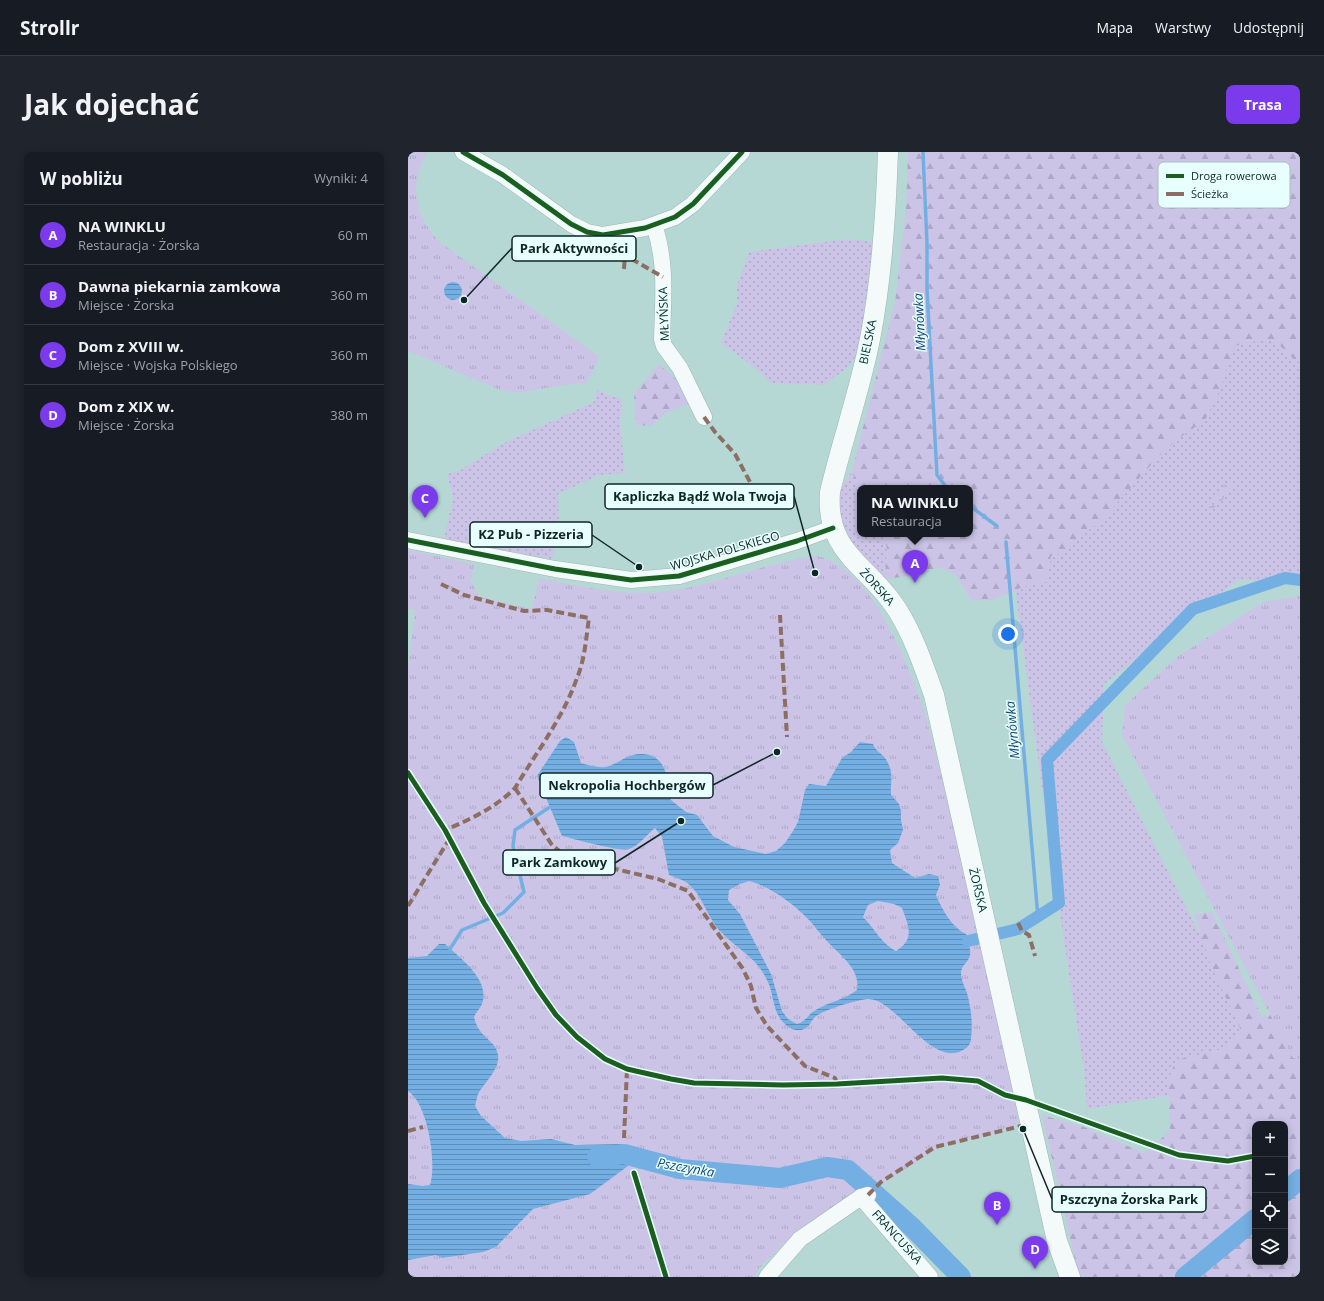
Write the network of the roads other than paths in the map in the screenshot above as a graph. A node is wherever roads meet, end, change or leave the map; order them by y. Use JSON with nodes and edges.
{"nodes":[{"id":1,"x":463,"y":152,"type":"edge"},
{"id":2,"x":742,"y":152,"type":"edge"},
{"id":3,"x":888,"y":152,"type":"edge"},
{"id":4,"x":654,"y":225,"type":"junction"},
{"id":5,"x":704,"y":416,"type":"dead end"},
{"id":6,"x":833,"y":528,"type":"junction"},
{"id":7,"x":408,"y":540,"type":"edge"},
{"id":8,"x":767,"y":1277,"type":"edge"},
{"id":9,"x":930,"y":1277,"type":"edge"},
{"id":10,"x":1070,"y":1277,"type":"edge"}],
"edges":[{"from":1,"to":4,"type":"street"},
{"from":2,"to":4,"type":"street"},
{"from":3,"to":6,"type":"main road","name":"BIELSKA"},
{"from":4,"to":5,"type":"street","name":"MŁYŃSKA"},
{"from":6,"to":7,"type":"street","name":"WOJSKA POLSKIEGO"},
{"from":6,"to":10,"type":"main road","name":"ŻORSKA"},
{"from":8,"to":9,"type":"street","name":"FRANCUSKA"}]}
